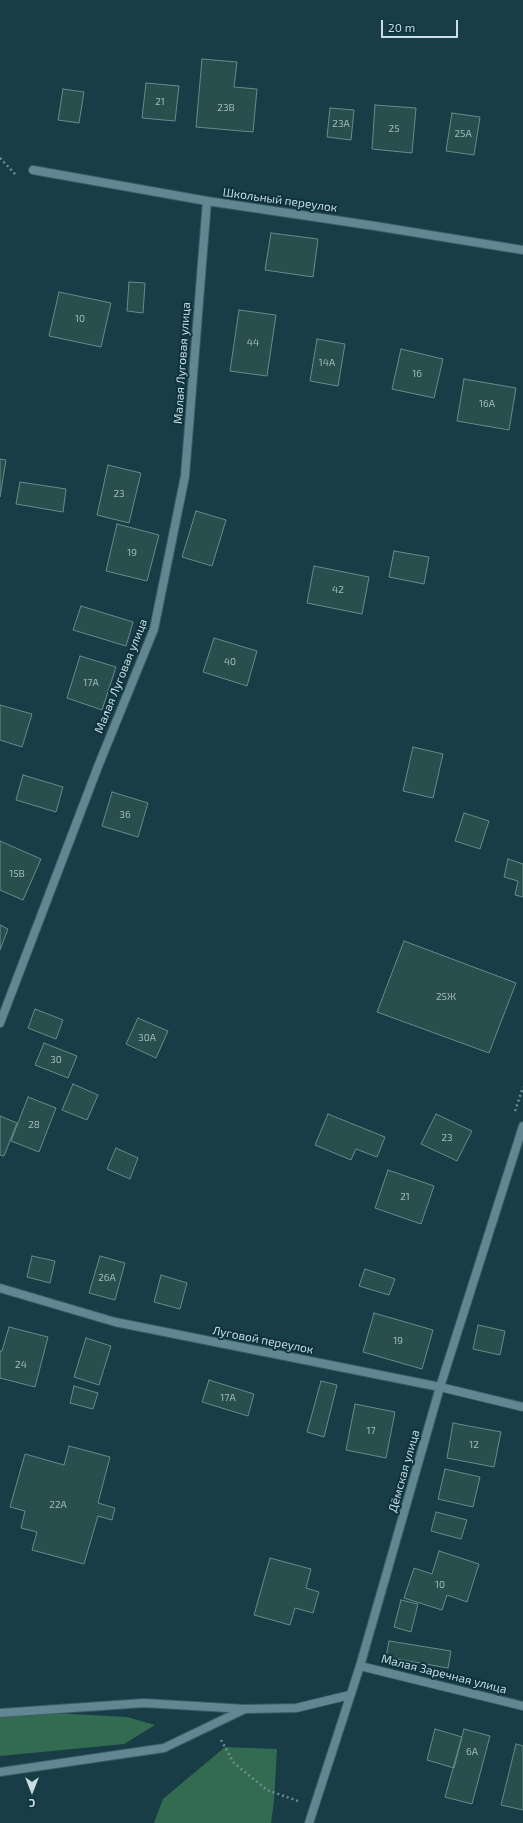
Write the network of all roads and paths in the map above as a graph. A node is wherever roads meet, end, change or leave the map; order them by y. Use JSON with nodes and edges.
{"nodes":[{"id":1,"x":33,"y":170,"type":"dead end"},
{"id":2,"x":207,"y":201,"type":"junction"},
{"id":3,"x":523,"y":250,"type":"edge"},
{"id":4,"x":0,"y":1023,"type":"edge"},
{"id":5,"x":523,"y":1126,"type":"edge"},
{"id":6,"x":0,"y":1288,"type":"edge"},
{"id":7,"x":440,"y":1387,"type":"junction"},
{"id":8,"x":523,"y":1407,"type":"edge"},
{"id":9,"x":360,"y":1666,"type":"junction"},
{"id":10,"x":350,"y":1695,"type":"junction"},
{"id":11,"x":523,"y":1706,"type":"edge"},
{"id":12,"x":244,"y":1709,"type":"junction"},
{"id":13,"x":0,"y":1714,"type":"edge"},
{"id":14,"x":0,"y":1772,"type":"edge"},
{"id":15,"x":309,"y":1823,"type":"edge"}],
"edges":[{"from":1,"to":2,"type":"street","name":"Школьный переулок"},
{"from":2,"to":3,"type":"street","name":"Школьный переулок"},
{"from":2,"to":4,"type":"street","name":"Малая Луговая улица"},
{"from":5,"to":7,"type":"street","name":"Дёмская улица"},
{"from":6,"to":7,"type":"street","name":"Луговой переулок"},
{"from":7,"to":8,"type":"street","name":"Луговой переулок"},
{"from":7,"to":9,"type":"street","name":"Дёмская улица"},
{"from":9,"to":10,"type":"street","name":"Дёмская улица"},
{"from":9,"to":11,"type":"street","name":"Малая Заречная улица"},
{"from":10,"to":12,"type":"street"},
{"from":10,"to":15,"type":"street","name":"Дёмская улица"},
{"from":12,"to":13,"type":"street"},
{"from":12,"to":14,"type":"street"}]}
